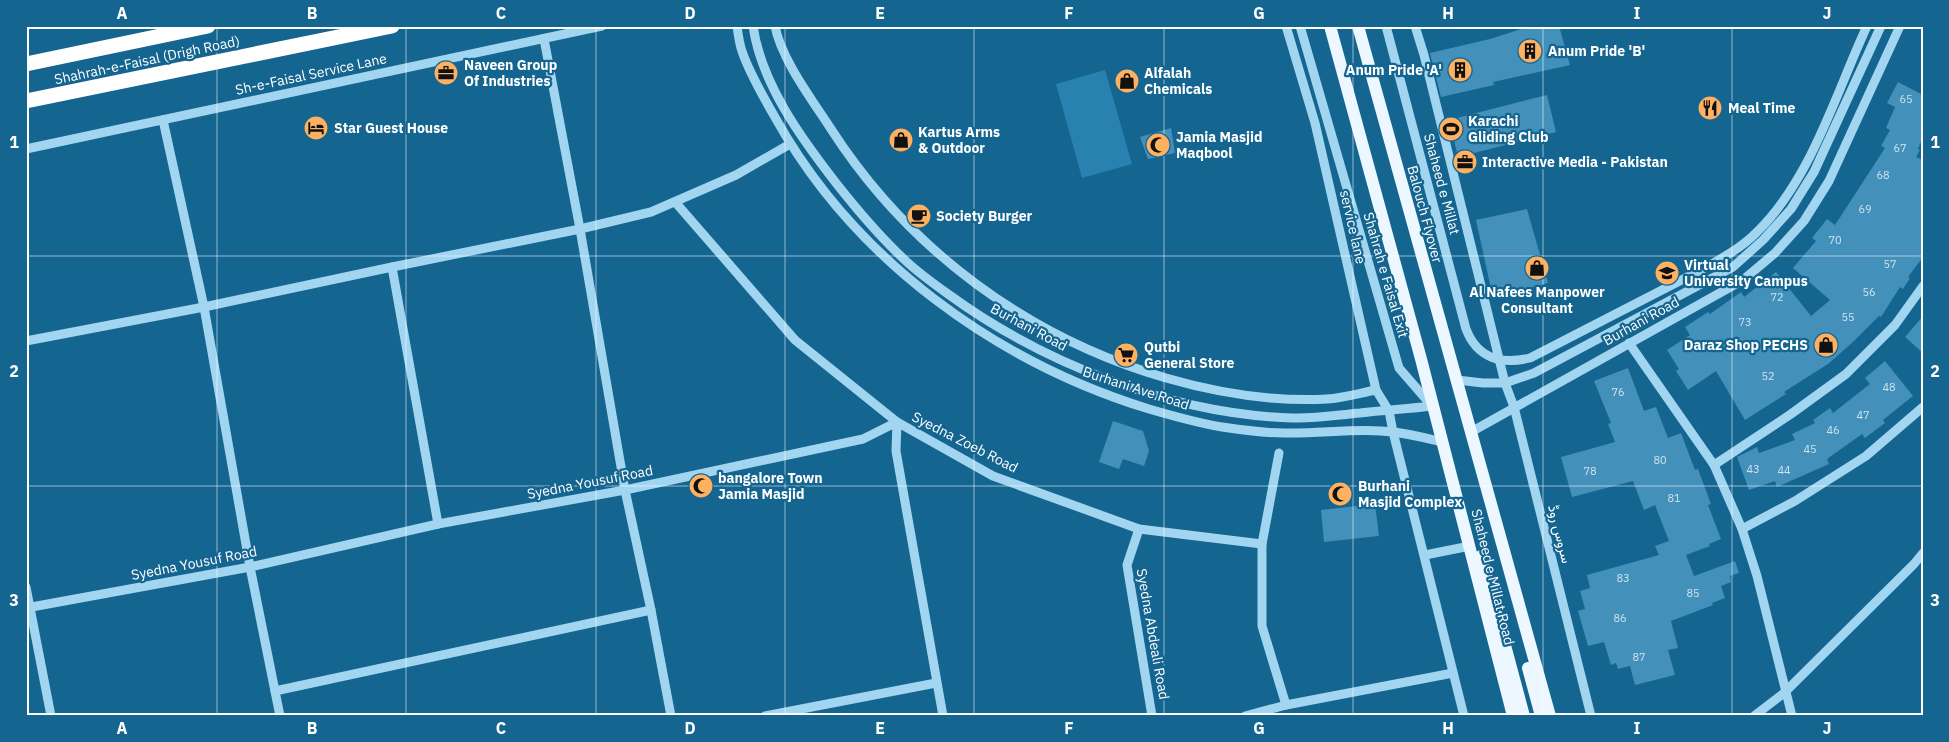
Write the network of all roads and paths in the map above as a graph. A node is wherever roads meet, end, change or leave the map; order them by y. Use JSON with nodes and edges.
{"nodes":[{"id":1,"x":208,"y":26,"type":"edge"},
{"id":2,"x":392,"y":26,"type":"edge"},
{"id":3,"x":602,"y":26,"type":"edge"},
{"id":4,"x":737,"y":26,"type":"edge"},
{"id":5,"x":753,"y":26,"type":"edge"},
{"id":6,"x":775,"y":26,"type":"edge"},
{"id":7,"x":1286,"y":26,"type":"edge"},
{"id":8,"x":1300,"y":26,"type":"edge"},
{"id":9,"x":1330,"y":26,"type":"edge"},
{"id":10,"x":1358,"y":26,"type":"edge"},
{"id":11,"x":1386,"y":26,"type":"edge"},
{"id":12,"x":1415,"y":26,"type":"edge"},
{"id":13,"x":1867,"y":26,"type":"edge"},
{"id":14,"x":1881,"y":26,"type":"edge"},
{"id":15,"x":1900,"y":26,"type":"edge"},
{"id":16,"x":544,"y":39,"type":"junction"},
{"id":17,"x":26,"y":64,"type":"edge"},
{"id":18,"x":26,"y":101,"type":"edge"},
{"id":19,"x":162,"y":120,"type":"junction"},
{"id":20,"x":790,"y":144,"type":"junction"},
{"id":21,"x":26,"y":149,"type":"edge"},
{"id":22,"x":676,"y":203,"type":"junction"},
{"id":23,"x":580,"y":229,"type":"junction"},
{"id":24,"x":392,"y":266,"type":"junction"},
{"id":25,"x":1923,"y":286,"type":"edge"},
{"id":26,"x":204,"y":307,"type":"junction"},
{"id":27,"x":26,"y":341,"type":"edge"},
{"id":28,"x":1629,"y":343,"type":"junction"},
{"id":29,"x":1500,"y":360,"type":"junction"},
{"id":30,"x":1457,"y":380,"type":"junction"},
{"id":31,"x":1505,"y":384,"type":"junction"},
{"id":32,"x":1376,"y":390,"type":"junction"},
{"id":33,"x":1432,"y":406,"type":"junction"},
{"id":34,"x":1514,"y":407,"type":"junction"},
{"id":35,"x":1923,"y":407,"type":"edge"},
{"id":36,"x":1465,"y":409,"type":"joint"},
{"id":37,"x":1389,"y":411,"type":"junction"},
{"id":38,"x":896,"y":422,"type":"junction"},
{"id":39,"x":1393,"y":432,"type":"junction"},
{"id":40,"x":1471,"y":432,"type":"junction"},
{"id":41,"x":1442,"y":442,"type":"junction"},
{"id":42,"x":1279,"y":453,"type":"dead end"},
{"id":43,"x":1714,"y":465,"type":"junction"},
{"id":44,"x":625,"y":490,"type":"junction"},
{"id":45,"x":438,"y":524,"type":"junction"},
{"id":46,"x":1139,"y":529,"type":"junction"},
{"id":47,"x":1742,"y":529,"type":"junction"},
{"id":48,"x":1501,"y":537,"type":"junction"},
{"id":49,"x":1469,"y":541,"type":"junction"},
{"id":50,"x":1262,"y":544,"type":"junction"},
{"id":51,"x":1923,"y":553,"type":"edge"},
{"id":52,"x":1425,"y":555,"type":"junction"},
{"id":53,"x":250,"y":567,"type":"junction"},
{"id":54,"x":26,"y":587,"type":"edge"},
{"id":55,"x":28,"y":607,"type":"edge"},
{"id":56,"x":651,"y":610,"type":"junction"},
{"id":57,"x":1453,"y":673,"type":"junction"},
{"id":58,"x":936,"y":683,"type":"junction"},
{"id":59,"x":275,"y":691,"type":"junction"},
{"id":60,"x":1784,"y":693,"type":"junction"},
{"id":61,"x":1286,"y":705,"type":"junction"},
{"id":62,"x":797,"y":713,"type":"edge"},
{"id":63,"x":51,"y":716,"type":"edge"},
{"id":64,"x":280,"y":716,"type":"edge"},
{"id":65,"x":671,"y":716,"type":"edge"},
{"id":66,"x":764,"y":716,"type":"edge"},
{"id":67,"x":943,"y":716,"type":"edge"},
{"id":68,"x":1152,"y":716,"type":"edge"},
{"id":69,"x":1245,"y":716,"type":"edge"},
{"id":70,"x":1464,"y":716,"type":"edge"},
{"id":71,"x":1513,"y":716,"type":"edge"},
{"id":72,"x":1524,"y":716,"type":"edge"},
{"id":73,"x":1541,"y":716,"type":"edge"},
{"id":74,"x":1550,"y":716,"type":"edge"},
{"id":75,"x":1591,"y":716,"type":"edge"},
{"id":76,"x":1754,"y":716,"type":"edge"},
{"id":77,"x":1792,"y":716,"type":"edge"}],
"edges":[{"from":1,"to":17,"type":"highway","name":"Shahrah-e-Faisal (Drigh Road)"},
{"from":2,"to":18,"type":"highway","name":"Shahrah-e-Faisal (Drigh Road)"},
{"from":3,"to":16,"type":"street","name":"Sh-e-Faisal Service Lane"},
{"from":4,"to":20,"type":"street"},
{"from":5,"to":37,"type":"street","name":"Burhani Road"},
{"from":6,"to":32,"type":"street"},
{"from":7,"to":32,"type":"street","name":"service lane"},
{"from":8,"to":33,"type":"street","name":"Shahrah e Faisal Exit"},
{"from":9,"to":33,"type":"main road","name":"Shaheed e Millat Road"},
{"from":10,"to":30,"type":"main road","name":"Balouch Flyover"},
{"from":11,"to":29,"type":"street","name":"Shaheed e Millat"},
{"from":12,"to":29,"type":"street"},
{"from":13,"to":29,"type":"street"},
{"from":14,"to":31,"type":"street","name":"Burhani Road"},
{"from":15,"to":28,"type":"street","name":"Burhani Road"},
{"from":16,"to":19,"type":"street","name":"Sh-e-Faisal Service Lane"},
{"from":16,"to":23,"type":"street"},
{"from":19,"to":21,"type":"street","name":"Sh-e-Faisal Service Lane"},
{"from":19,"to":26,"type":"street"},
{"from":20,"to":22,"type":"street"},
{"from":20,"to":39,"type":"street","name":"Burhani Ave Road"},
{"from":22,"to":23,"type":"street"},
{"from":22,"to":38,"type":"street","name":"Syedna Zoeb Road"},
{"from":23,"to":24,"type":"street"},
{"from":23,"to":44,"type":"street"},
{"from":24,"to":26,"type":"street"},
{"from":24,"to":45,"type":"street"},
{"from":25,"to":43,"type":"street"},
{"from":26,"to":27,"type":"street"},
{"from":26,"to":53,"type":"street"},
{"from":28,"to":34,"type":"street","name":"Burhani Road"},
{"from":28,"to":43,"type":"street"},
{"from":29,"to":31,"type":"street","name":"سروس روڈ"},
{"from":30,"to":31,"type":"street","name":"Burhani Road"},
{"from":30,"to":36,"type":"main road","name":"Balouch Flyover"},
{"from":31,"to":34,"type":"street","name":"سروس روڈ"},
{"from":32,"to":37,"type":"street","name":"service lane"},
{"from":33,"to":37,"type":"street","name":"Burhani Road"},
{"from":33,"to":41,"type":"main road","name":"Shaheed e Millat Road"},
{"from":34,"to":40,"type":"street","name":"Burhani Road"},
{"from":34,"to":75,"type":"street","name":"سروس روڈ"},
{"from":35,"to":47,"type":"street"},
{"from":36,"to":40,"type":"main road","name":"Shaheed e Millat Road"},
{"from":37,"to":39,"type":"street","name":"service lane"},
{"from":38,"to":44,"type":"street","name":"Syedna Yousuf Road"},
{"from":38,"to":46,"type":"street","name":"Syedna Zoeb Road"},
{"from":38,"to":58,"type":"street"},
{"from":39,"to":41,"type":"street","name":"Burhani Ave Road"},
{"from":39,"to":52,"type":"street","name":"service lane"},
{"from":40,"to":48,"type":"main road","name":"Shaheed e Millat Road"},
{"from":41,"to":49,"type":"main road","name":"Shaheed e Millat Road"},
{"from":42,"to":50,"type":"street"},
{"from":43,"to":47,"type":"street"},
{"from":44,"to":45,"type":"street","name":"Syedna Yousuf Road"},
{"from":44,"to":56,"type":"street"},
{"from":45,"to":53,"type":"street","name":"Syedna Yousuf Road"},
{"from":46,"to":50,"type":"street","name":"Syedna Zoeb Road"},
{"from":46,"to":68,"type":"street","name":"Syedna Abdeali Road"},
{"from":47,"to":60,"type":"street"},
{"from":48,"to":73,"type":"main road"},
{"from":48,"to":74,"type":"main road","name":"Shaheed e Millat Road"},
{"from":49,"to":52,"type":"street"},
{"from":49,"to":71,"type":"main road","name":"Shaheed e Millat Road"},
{"from":49,"to":72,"type":"main road"},
{"from":50,"to":61,"type":"street"},
{"from":51,"to":60,"type":"street"},
{"from":52,"to":57,"type":"street","name":"service lane"},
{"from":53,"to":55,"type":"street","name":"Syedna Yousuf Road"},
{"from":53,"to":59,"type":"street"},
{"from":54,"to":55,"type":"street"},
{"from":55,"to":63,"type":"street"},
{"from":56,"to":59,"type":"street"},
{"from":56,"to":65,"type":"street"},
{"from":57,"to":61,"type":"street"},
{"from":57,"to":70,"type":"street","name":"service lane"},
{"from":58,"to":62,"type":"street"},
{"from":58,"to":67,"type":"street"},
{"from":59,"to":64,"type":"street"},
{"from":60,"to":76,"type":"street"},
{"from":60,"to":77,"type":"street"},
{"from":61,"to":69,"type":"street"},
{"from":62,"to":66,"type":"street"}]}
